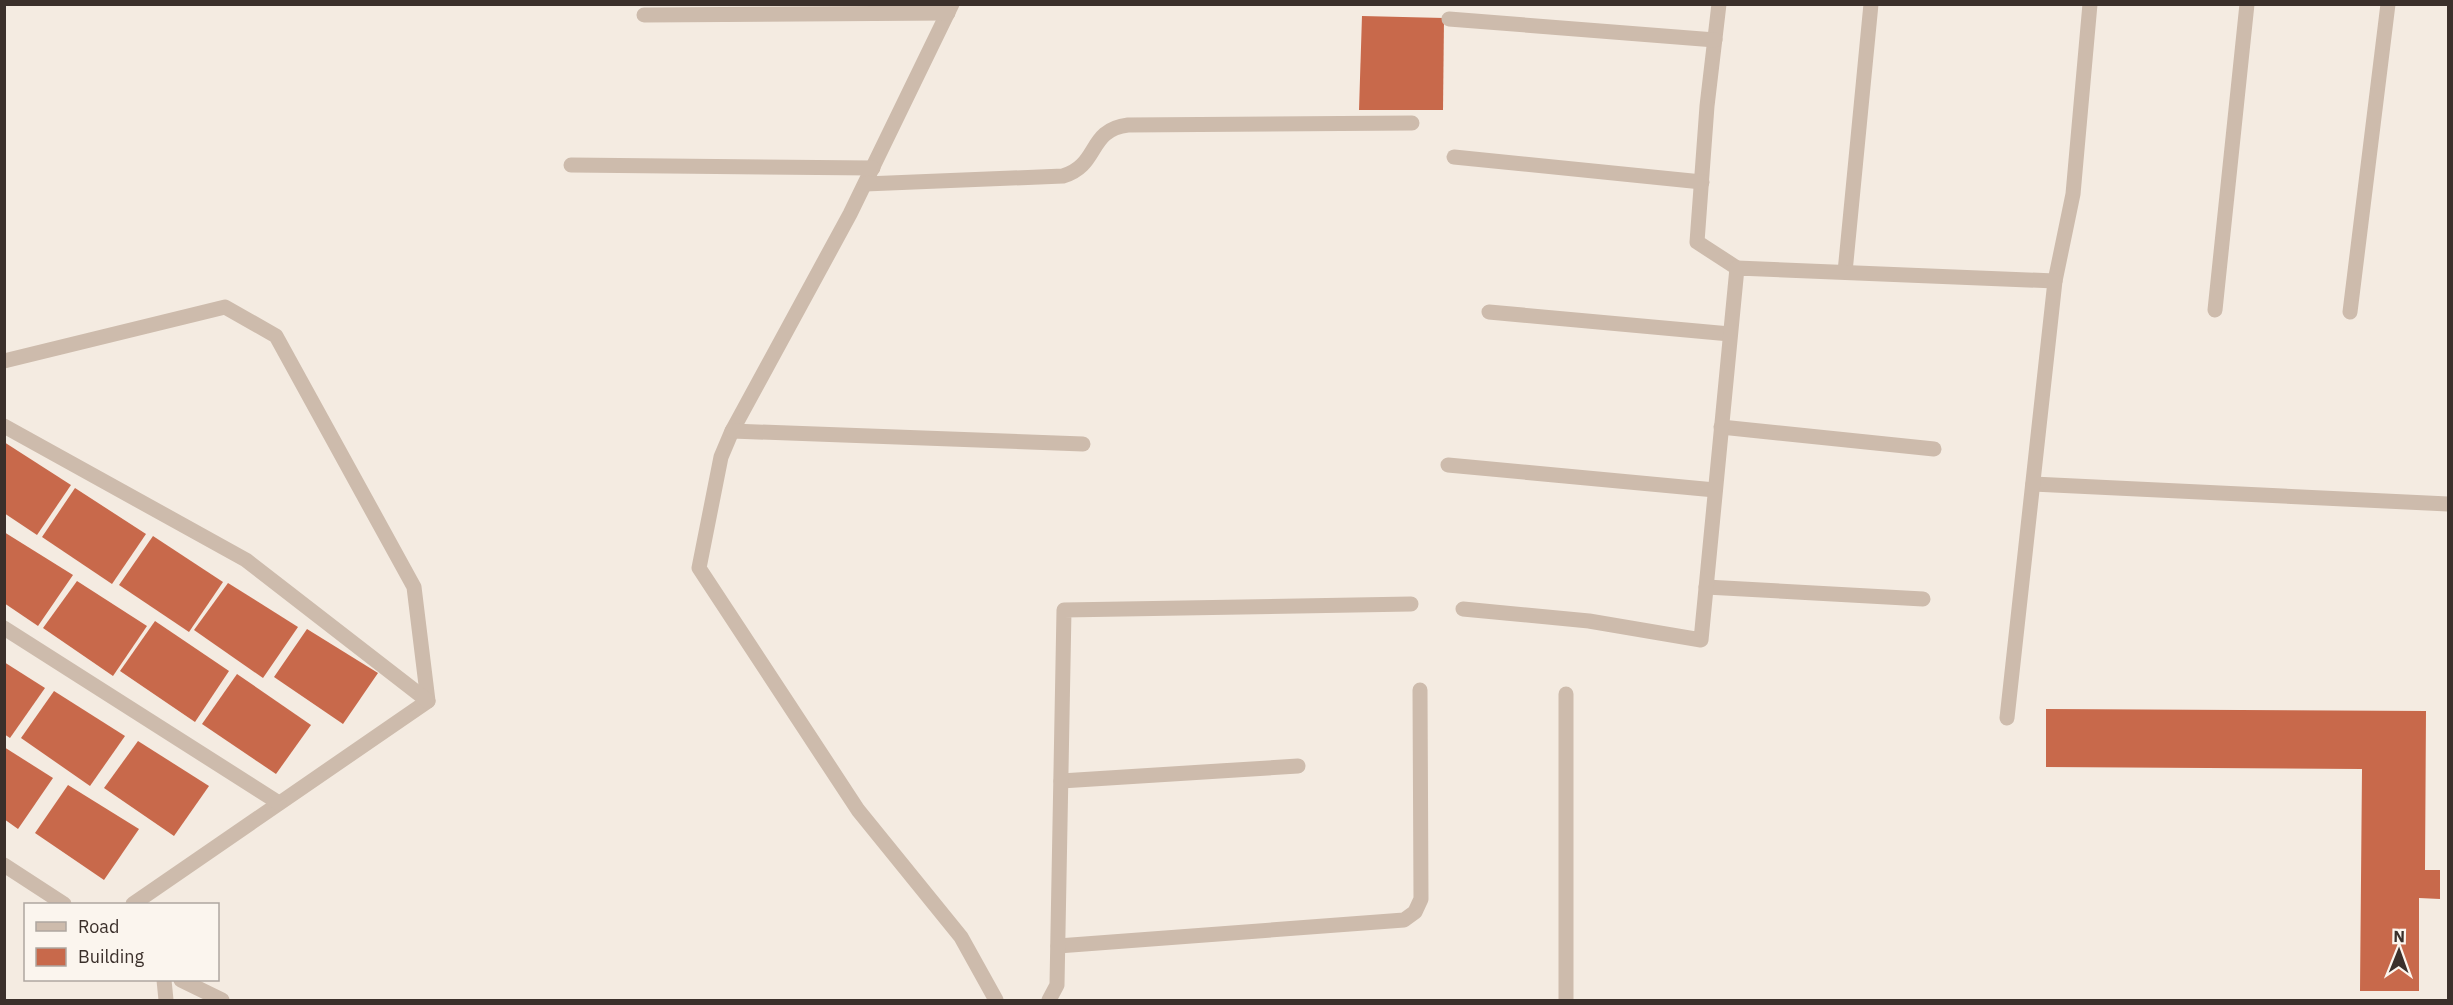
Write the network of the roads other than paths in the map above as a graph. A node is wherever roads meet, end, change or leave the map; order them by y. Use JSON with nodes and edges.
{"nodes":[{"id":1,"x":1719,"y":4,"type":"edge"},
{"id":2,"x":1871,"y":4,"type":"edge"},
{"id":3,"x":2090,"y":4,"type":"edge"},
{"id":4,"x":2247,"y":4,"type":"edge"},
{"id":5,"x":2388,"y":4,"type":"edge"},
{"id":6,"x":950,"y":9,"type":"edge"},
{"id":7,"x":644,"y":15,"type":"dead end"},
{"id":8,"x":1449,"y":19,"type":"dead end"},
{"id":9,"x":1715,"y":40,"type":"junction"},
{"id":10,"x":1412,"y":123,"type":"dead end"},
{"id":11,"x":1454,"y":157,"type":"dead end"},
{"id":12,"x":571,"y":165,"type":"dead end"},
{"id":13,"x":873,"y":168,"type":"junction"},
{"id":14,"x":1702,"y":182,"type":"junction"},
{"id":15,"x":865,"y":184,"type":"junction"},
{"id":16,"x":1737,"y":268,"type":"junction"},
{"id":17,"x":1845,"y":272,"type":"junction"},
{"id":18,"x":2055,"y":281,"type":"junction"},
{"id":19,"x":2215,"y":310,"type":"dead end"},
{"id":20,"x":1489,"y":312,"type":"dead end"},
{"id":21,"x":2350,"y":312,"type":"dead end"},
{"id":22,"x":1730,"y":334,"type":"junction"},
{"id":23,"x":4,"y":361,"type":"edge"},
{"id":24,"x":4,"y":426,"type":"edge"},
{"id":25,"x":1721,"y":427,"type":"junction"},
{"id":26,"x":732,"y":431,"type":"junction"},
{"id":27,"x":1083,"y":444,"type":"dead end"},
{"id":28,"x":1934,"y":449,"type":"dead end"},
{"id":29,"x":1448,"y":465,"type":"dead end"},
{"id":30,"x":2033,"y":484,"type":"junction"},
{"id":31,"x":1715,"y":490,"type":"junction"},
{"id":32,"x":2448,"y":504,"type":"edge"},
{"id":33,"x":1706,"y":587,"type":"junction"},
{"id":34,"x":1923,"y":600,"type":"dead end"},
{"id":35,"x":1411,"y":604,"type":"dead end"},
{"id":36,"x":1463,"y":609,"type":"dead end"},
{"id":37,"x":4,"y":628,"type":"edge"},
{"id":38,"x":1420,"y":690,"type":"dead end"},
{"id":39,"x":1566,"y":694,"type":"dead end"},
{"id":40,"x":428,"y":701,"type":"junction"},
{"id":41,"x":2007,"y":718,"type":"dead end"},
{"id":42,"x":1298,"y":766,"type":"dead end"},
{"id":43,"x":1061,"y":781,"type":"junction"},
{"id":44,"x":279,"y":803,"type":"junction"},
{"id":45,"x":4,"y":865,"type":"edge"},
{"id":46,"x":62,"y":903,"type":"edge"},
{"id":47,"x":134,"y":903,"type":"edge"},
{"id":48,"x":1058,"y":946,"type":"junction"},
{"id":49,"x":164,"y":981,"type":"edge"},
{"id":50,"x":183,"y":981,"type":"edge"},
{"id":51,"x":166,"y":1000,"type":"edge"},
{"id":52,"x":222,"y":1000,"type":"edge"},
{"id":53,"x":996,"y":1000,"type":"edge"},
{"id":54,"x":1049,"y":1000,"type":"edge"},
{"id":55,"x":1566,"y":1000,"type":"edge"}],
"edges":[{"from":1,"to":9,"type":"street"},
{"from":2,"to":17,"type":"street"},
{"from":3,"to":18,"type":"street"},
{"from":4,"to":19,"type":"street"},
{"from":5,"to":21,"type":"street"},
{"from":6,"to":7,"type":"street"},
{"from":6,"to":13,"type":"street"},
{"from":8,"to":9,"type":"street"},
{"from":9,"to":14,"type":"street"},
{"from":10,"to":15,"type":"street"},
{"from":11,"to":14,"type":"street"},
{"from":12,"to":13,"type":"street"},
{"from":13,"to":15,"type":"street"},
{"from":14,"to":16,"type":"street"},
{"from":15,"to":26,"type":"street"},
{"from":16,"to":17,"type":"street"},
{"from":16,"to":22,"type":"street"},
{"from":17,"to":18,"type":"street"},
{"from":18,"to":30,"type":"street"},
{"from":20,"to":22,"type":"street"},
{"from":22,"to":25,"type":"street"},
{"from":23,"to":40,"type":"street"},
{"from":24,"to":40,"type":"street"},
{"from":25,"to":28,"type":"street"},
{"from":25,"to":31,"type":"street"},
{"from":26,"to":27,"type":"street"},
{"from":26,"to":53,"type":"street"},
{"from":29,"to":31,"type":"street"},
{"from":30,"to":32,"type":"street"},
{"from":30,"to":41,"type":"street"},
{"from":31,"to":33,"type":"street"},
{"from":33,"to":34,"type":"street"},
{"from":33,"to":36,"type":"street"},
{"from":35,"to":43,"type":"street"},
{"from":37,"to":44,"type":"street"},
{"from":38,"to":48,"type":"street"},
{"from":39,"to":55,"type":"street"},
{"from":40,"to":44,"type":"street"},
{"from":42,"to":43,"type":"street"},
{"from":43,"to":48,"type":"street"},
{"from":44,"to":47,"type":"street"},
{"from":45,"to":46,"type":"street"},
{"from":48,"to":54,"type":"street"},
{"from":49,"to":51,"type":"street"},
{"from":50,"to":52,"type":"street"}]}
